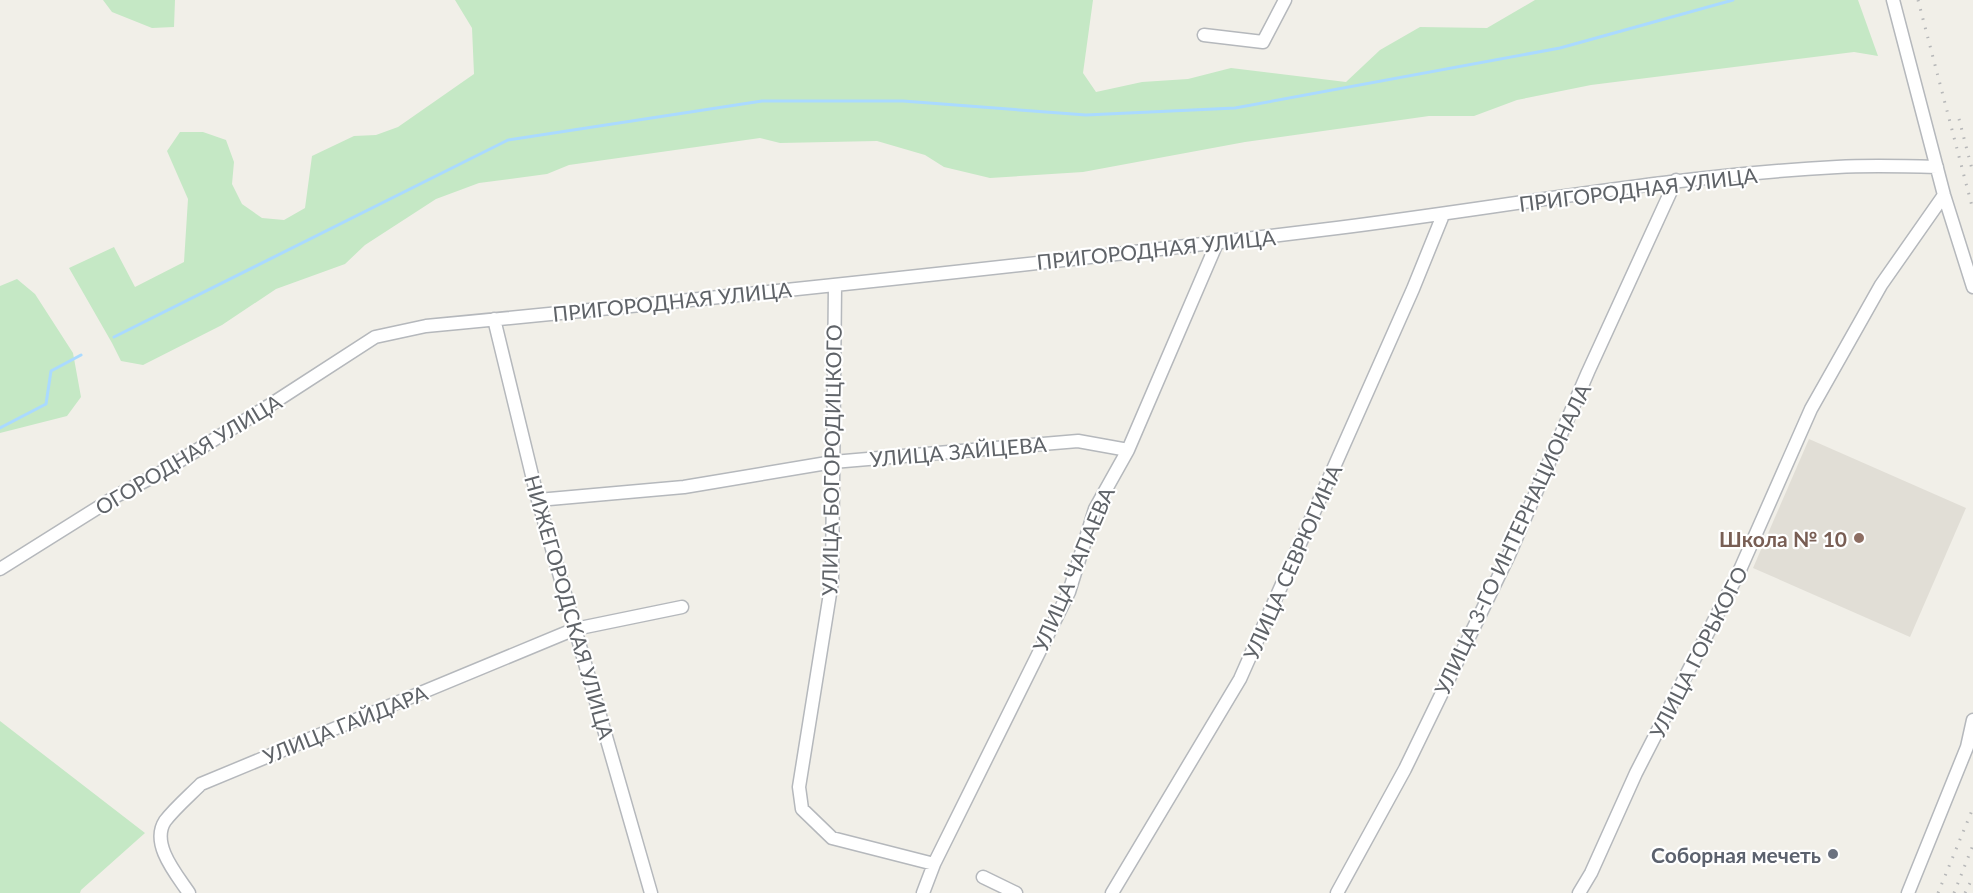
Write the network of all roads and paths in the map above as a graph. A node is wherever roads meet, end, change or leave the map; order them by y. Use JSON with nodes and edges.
{"nodes":[{"id":1,"x":1285,"y":0,"type":"edge"},
{"id":2,"x":1893,"y":0,"type":"edge"},
{"id":3,"x":1204,"y":35,"type":"dead end"},
{"id":4,"x":1937,"y":167,"type":"junction"},
{"id":5,"x":1676,"y":180,"type":"junction"},
{"id":6,"x":1944,"y":195,"type":"junction"},
{"id":7,"x":1443,"y":215,"type":"junction"},
{"id":8,"x":1217,"y":243,"type":"junction"},
{"id":9,"x":835,"y":285,"type":"junction"},
{"id":10,"x":1973,"y":287,"type":"edge"},
{"id":11,"x":494,"y":320,"type":"junction"},
{"id":12,"x":375,"y":337,"type":"joint"},
{"id":13,"x":1128,"y":450,"type":"junction"},
{"id":14,"x":832,"y":462,"type":"junction"},
{"id":15,"x":538,"y":500,"type":"junction"},
{"id":16,"x":0,"y":569,"type":"edge"},
{"id":17,"x":682,"y":607,"type":"dead end"},
{"id":18,"x":575,"y":629,"type":"junction"},
{"id":19,"x":1973,"y":720,"type":"edge"},
{"id":20,"x":934,"y":864,"type":"junction"},
{"id":21,"x":983,"y":877,"type":"dead end"},
{"id":22,"x":189,"y":893,"type":"edge"},
{"id":23,"x":651,"y":893,"type":"edge"},
{"id":24,"x":923,"y":893,"type":"edge"},
{"id":25,"x":1016,"y":893,"type":"edge"},
{"id":26,"x":1112,"y":893,"type":"edge"},
{"id":27,"x":1337,"y":893,"type":"edge"},
{"id":28,"x":1580,"y":893,"type":"edge"},
{"id":29,"x":1908,"y":893,"type":"edge"}],
"edges":[{"from":1,"to":3,"type":"street"},
{"from":2,"to":4,"type":"street"},
{"from":4,"to":5,"type":"street","name":"ПРИГОРОДНАЯ УЛИЦА"},
{"from":4,"to":6,"type":"street"},
{"from":5,"to":7,"type":"street","name":"ПРИГОРОДНАЯ УЛИЦА"},
{"from":5,"to":27,"type":"street","name":"УЛИЦА 3-ГО ИНТЕРНАЦИОНАЛА"},
{"from":6,"to":10,"type":"street"},
{"from":6,"to":28,"type":"street","name":"УЛИЦА ГОРЬКОГО"},
{"from":7,"to":8,"type":"street","name":"ПРИГОРОДНАЯ УЛИЦА"},
{"from":7,"to":26,"type":"street","name":"УЛИЦА СЕВРЮГИНА"},
{"from":8,"to":9,"type":"street","name":"ПРИГОРОДНАЯ УЛИЦА"},
{"from":8,"to":13,"type":"street","name":"УЛИЦА ЧАПАЕВА"},
{"from":9,"to":11,"type":"street","name":"ПРИГОРОДНАЯ УЛИЦА"},
{"from":9,"to":14,"type":"street","name":"УЛИЦА БОГОРОДИЦКОГО"},
{"from":11,"to":12,"type":"street","name":"ПРИГОРОДНАЯ УЛИЦА"},
{"from":11,"to":15,"type":"street","name":"НИЖЕГОРОДСКАЯ УЛИЦА"},
{"from":12,"to":16,"type":"street","name":"ОГОРОДНАЯ УЛИЦА"},
{"from":13,"to":14,"type":"street","name":"УЛИЦА ЗАЙЦЕВА"},
{"from":13,"to":20,"type":"street","name":"УЛИЦА ЧАПАЕВА"},
{"from":14,"to":15,"type":"street","name":"УЛИЦА ЗАЙЦЕВА"},
{"from":14,"to":20,"type":"street","name":"УЛИЦА БОГОРОДИЦКОГО"},
{"from":15,"to":18,"type":"street","name":"НИЖЕГОРОДСКАЯ УЛИЦА"},
{"from":17,"to":18,"type":"street","name":"УЛИЦА ГАЙДАРА"},
{"from":18,"to":22,"type":"street","name":"УЛИЦА ГАЙДАРА"},
{"from":18,"to":23,"type":"street","name":"НИЖЕГОРОДСКАЯ УЛИЦА"},
{"from":19,"to":29,"type":"street"},
{"from":20,"to":24,"type":"street","name":"УЛИЦА ЧАПАЕВА"},
{"from":21,"to":25,"type":"street"}]}
